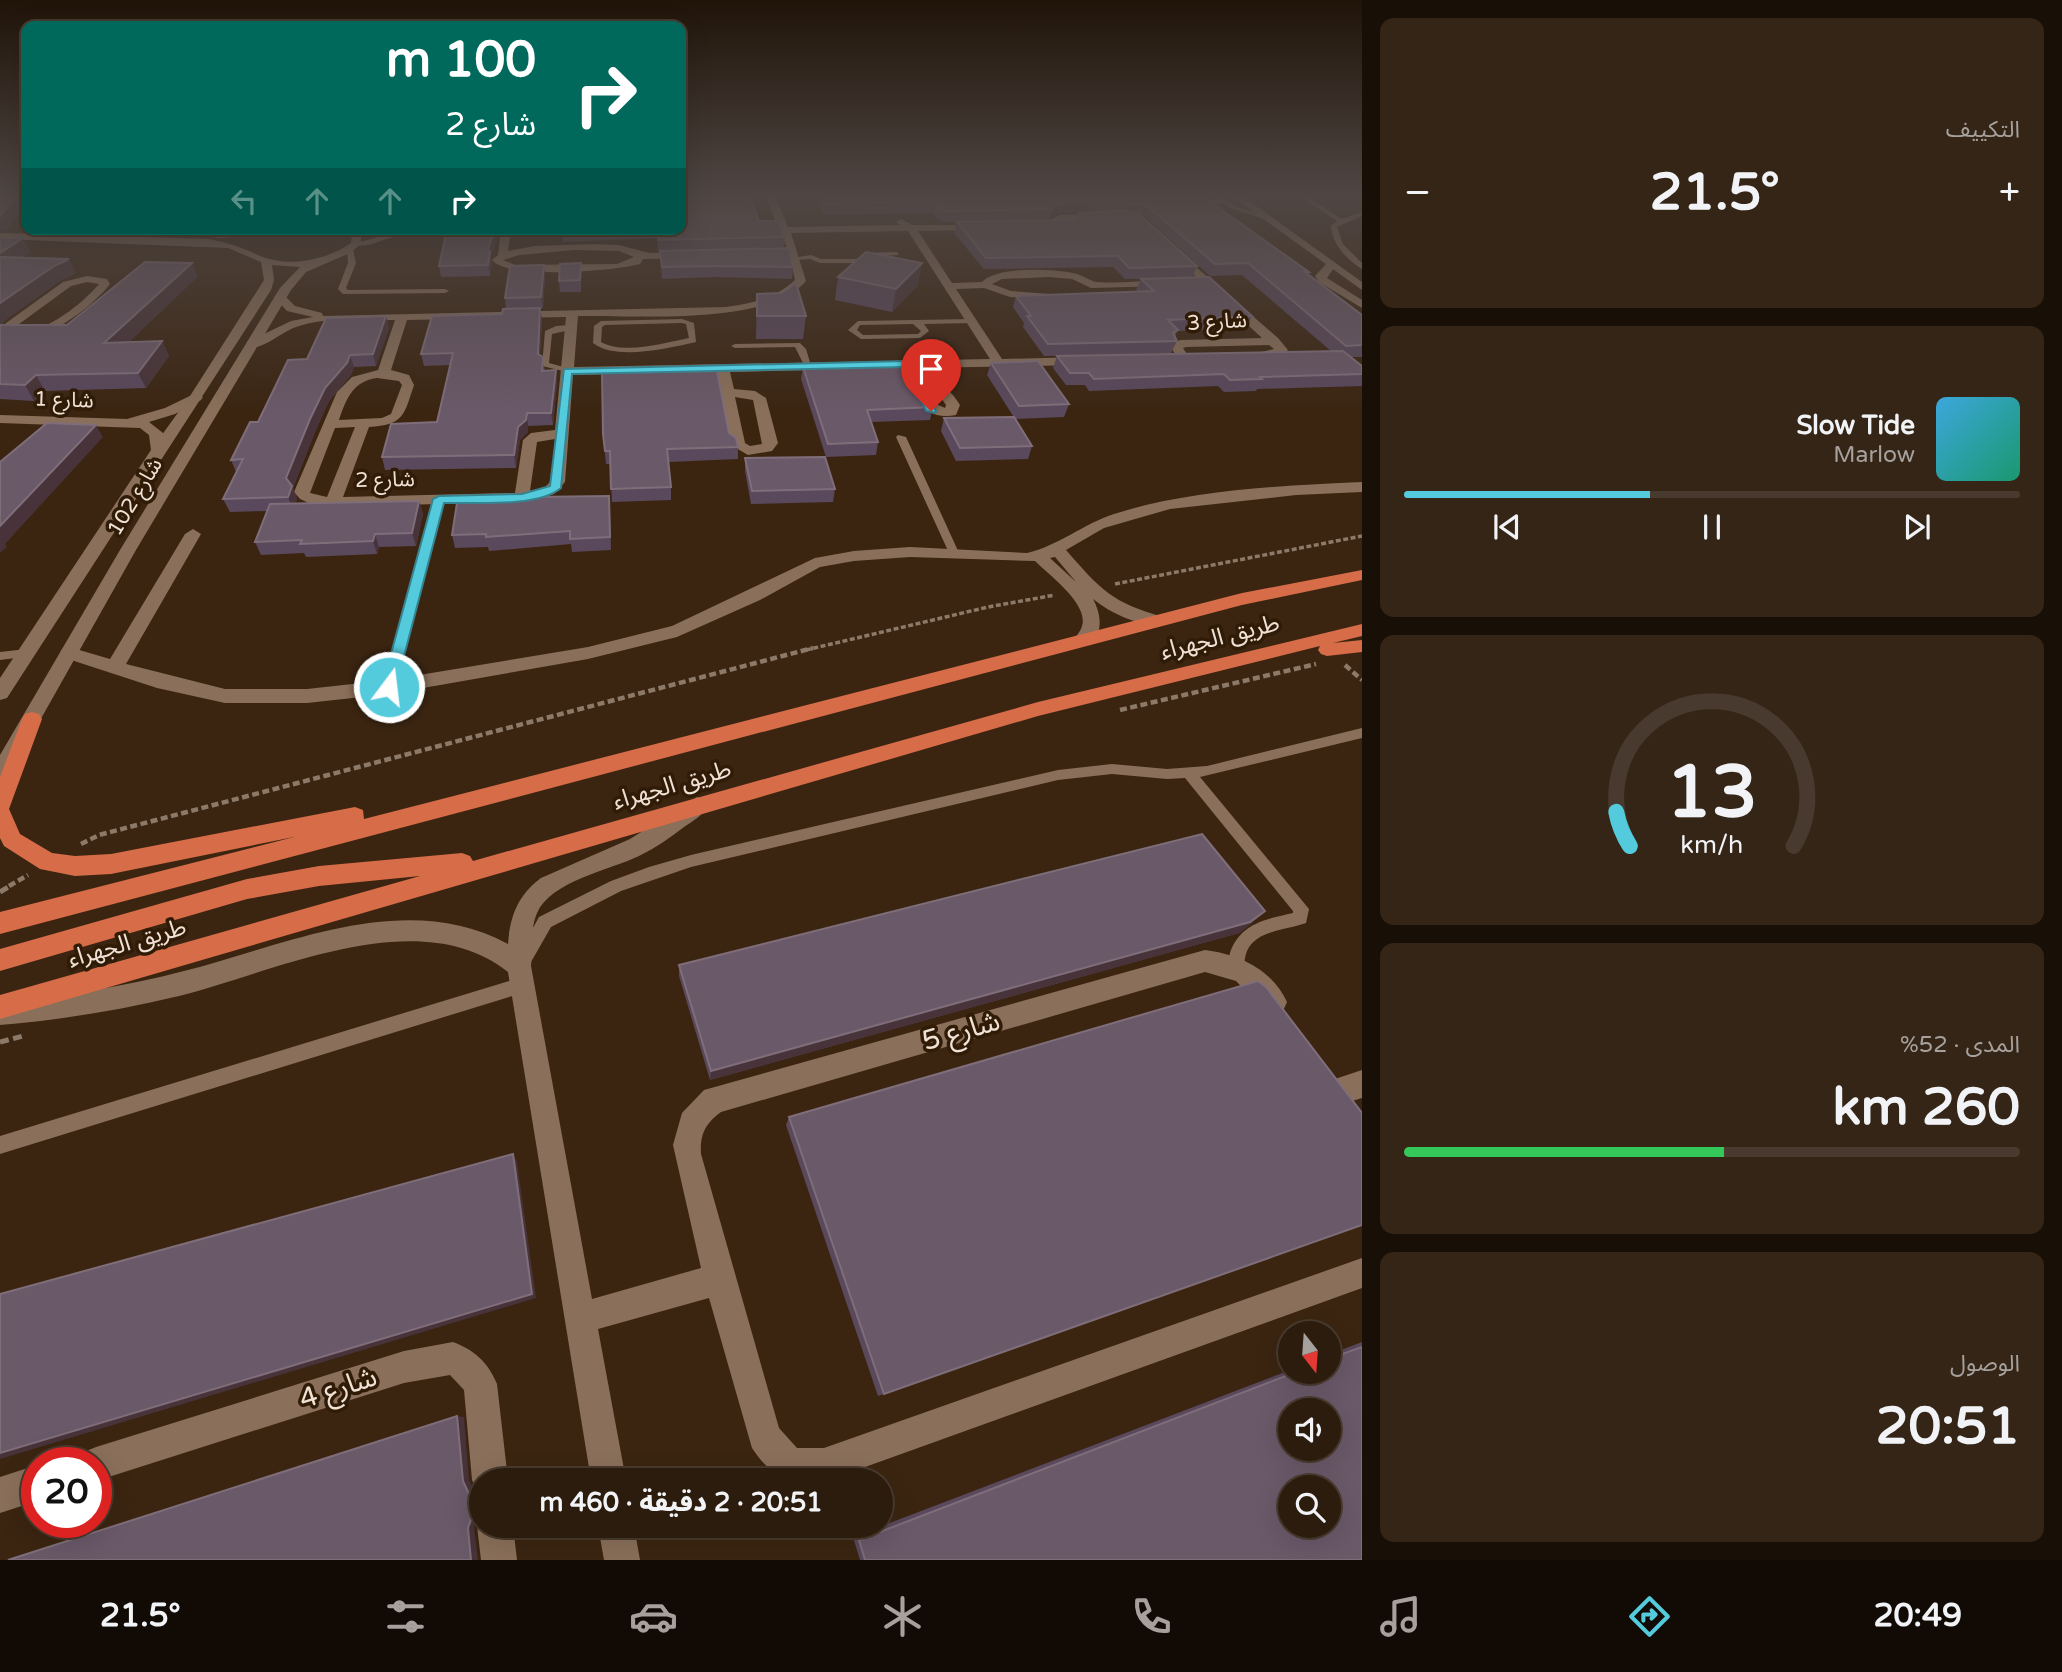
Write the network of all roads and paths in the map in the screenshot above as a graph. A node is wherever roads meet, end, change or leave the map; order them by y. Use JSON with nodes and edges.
{"nodes":[{"id":1,"x":264,"y":268,"type":"edge"},
{"id":2,"x":306,"y":268,"type":"edge"},
{"id":3,"x":350,"y":268,"type":"edge"},
{"id":4,"x":516,"y":268,"type":"edge"},
{"id":5,"x":562,"y":268,"type":"edge"},
{"id":6,"x":798,"y":268,"type":"edge"},
{"id":7,"x":936,"y":268,"type":"edge"},
{"id":8,"x":1188,"y":268,"type":"edge"},
{"id":9,"x":1328,"y":268,"type":"edge"},
{"id":10,"x":1335,"y":268,"type":"edge"},
{"id":11,"x":1169,"y":272,"type":"edge"},
{"id":12,"x":1072,"y":274,"type":"junction"},
{"id":13,"x":1197,"y":277,"type":"junction"},
{"id":14,"x":985,"y":285,"type":"junction"},
{"id":15,"x":948,"y":286,"type":"junction"},
{"id":16,"x":1362,"y":287,"type":"edge"},
{"id":17,"x":445,"y":291,"type":"dead end"},
{"id":18,"x":1059,"y":296,"type":"edge"},
{"id":19,"x":280,"y":298,"type":"junction"},
{"id":20,"x":1362,"y":305,"type":"edge"},
{"id":21,"x":402,"y":316,"type":"junction"},
{"id":22,"x":650,"y":316,"type":"junction"},
{"id":23,"x":334,"y":318,"type":"junction"},
{"id":24,"x":572,"y":320,"type":"junction"},
{"id":25,"x":971,"y":321,"type":"junction"},
{"id":26,"x":915,"y":322,"type":"junction"},
{"id":27,"x":15,"y":337,"type":"junction"},
{"id":28,"x":1275,"y":341,"type":"junction"},
{"id":29,"x":251,"y":345,"type":"junction"},
{"id":30,"x":735,"y":346,"type":"dead end"},
{"id":31,"x":0,"y":349,"type":"edge"},
{"id":32,"x":1235,"y":358,"type":"edge"},
{"id":33,"x":1184,"y":359,"type":"edge"},
{"id":34,"x":1104,"y":360,"type":"edge"},
{"id":35,"x":998,"y":362,"type":"junction"},
{"id":36,"x":907,"y":364,"type":"junction"},
{"id":37,"x":809,"y":366,"type":"junction"},
{"id":38,"x":723,"y":368,"type":"junction"},
{"id":39,"x":568,"y":371,"type":"junction"},
{"id":40,"x":383,"y":374,"type":"junction"},
{"id":41,"x":917,"y":384,"type":"edge"},
{"id":42,"x":728,"y":393,"type":"dead end"},
{"id":43,"x":196,"y":397,"type":"junction"},
{"id":44,"x":0,"y":419,"type":"edge"},
{"id":45,"x":127,"y":423,"type":"junction"},
{"id":46,"x":330,"y":424,"type":"junction"},
{"id":47,"x":363,"y":424,"type":"junction"},
{"id":48,"x":561,"y":434,"type":"junction"},
{"id":49,"x":901,"y":437,"type":"dead end"},
{"id":50,"x":158,"y":450,"type":"junction"},
{"id":51,"x":1362,"y":488,"type":"edge"},
{"id":52,"x":522,"y":497,"type":"junction"},
{"id":53,"x":439,"y":499,"type":"junction"},
{"id":54,"x":333,"y":502,"type":"junction"},
{"id":55,"x":193,"y":534,"type":"dead end"},
{"id":56,"x":1362,"y":536,"type":"edge"},
{"id":57,"x":1057,"y":548,"type":"junction"},
{"id":58,"x":954,"y":553,"type":"junction"},
{"id":59,"x":1039,"y":556,"type":"junction"},
{"id":60,"x":1359,"y":575,"type":"edge"},
{"id":61,"x":1083,"y":590,"type":"junction"},
{"id":62,"x":97,"y":605,"type":"junction"},
{"id":63,"x":57,"y":606,"type":"junction"},
{"id":64,"x":1158,"y":621,"type":"junction"},
{"id":65,"x":1362,"y":630,"type":"edge"},
{"id":66,"x":1083,"y":640,"type":"junction"},
{"id":67,"x":1362,"y":646,"type":"edge"},
{"id":68,"x":27,"y":653,"type":"junction"},
{"id":69,"x":69,"y":653,"type":"junction"},
{"id":70,"x":0,"y":656,"type":"edge"},
{"id":71,"x":1339,"y":659,"type":"dead end"},
{"id":72,"x":1221,"y":664,"type":"junction"},
{"id":73,"x":115,"y":667,"type":"junction"},
{"id":74,"x":1362,"y":680,"type":"edge"},
{"id":75,"x":389,"y":687,"type":"junction"},
{"id":76,"x":0,"y":693,"type":"edge"},
{"id":77,"x":32,"y":719,"type":"junction"},
{"id":78,"x":1362,"y":733,"type":"edge"},
{"id":79,"x":580,"y":770,"type":"junction"},
{"id":80,"x":0,"y":773,"type":"edge"},
{"id":81,"x":1189,"y":773,"type":"junction"},
{"id":82,"x":699,"y":804,"type":"junction"},
{"id":83,"x":0,"y":805,"type":"edge"},
{"id":84,"x":0,"y":813,"type":"edge"},
{"id":85,"x":510,"y":859,"type":"junction"},
{"id":86,"x":48,"y":862,"type":"junction"},
{"id":87,"x":0,"y":892,"type":"edge"},
{"id":88,"x":0,"y":923,"type":"edge"},
{"id":89,"x":0,"y":960,"type":"edge"},
{"id":90,"x":1236,"y":967,"type":"junction"},
{"id":91,"x":521,"y":976,"type":"junction"},
{"id":92,"x":0,"y":1007,"type":"edge"},
{"id":93,"x":0,"y":1013,"type":"edge"},
{"id":94,"x":1287,"y":1018,"type":"edge"},
{"id":95,"x":0,"y":1145,"type":"edge"},
{"id":96,"x":1362,"y":1273,"type":"edge"},
{"id":97,"x":719,"y":1279,"type":"junction"},
{"id":98,"x":580,"y":1318,"type":"junction"},
{"id":99,"x":112,"y":1459,"type":"edge"},
{"id":100,"x":489,"y":1468,"type":"edge"},
{"id":101,"x":606,"y":1468,"type":"edge"},
{"id":102,"x":21,"y":1488,"type":"edge"},
{"id":103,"x":0,"y":1494,"type":"edge"},
{"id":104,"x":496,"y":1538,"type":"edge"},
{"id":105,"x":618,"y":1538,"type":"edge"},
{"id":106,"x":499,"y":1560,"type":"edge"},
{"id":107,"x":622,"y":1560,"type":"edge"}],
"edges":[{"from":1,"to":43,"type":"street","name":"شارع 102"},
{"from":2,"to":19,"type":"street","name":"شارع 102"},
{"from":3,"to":17,"type":"lane"},
{"from":4,"to":5,"type":"street"},
{"from":6,"to":22,"type":"street"},
{"from":7,"to":15,"type":"street"},
{"from":8,"to":13,"type":"street","name":"شارع 3"},
{"from":9,"to":20,"type":"street"},
{"from":10,"to":16,"type":"street"},
{"from":11,"to":12,"type":"street"},
{"from":12,"to":13,"type":"street"},
{"from":12,"to":14,"type":"street"},
{"from":13,"to":28,"type":"street","name":"شارع 3"},
{"from":14,"to":15,"type":"street"},
{"from":14,"to":18,"type":"street"},
{"from":15,"to":25,"type":"street"},
{"from":19,"to":23,"type":"street"},
{"from":19,"to":29,"type":"street","name":"شارع 102"},
{"from":21,"to":23,"type":"street"},
{"from":21,"to":24,"type":"street"},
{"from":21,"to":40,"type":"street"},
{"from":22,"to":22,"type":"lane"},
{"from":22,"to":24,"type":"street"},
{"from":23,"to":29,"type":"street"},
{"from":24,"to":39,"type":"street","name":"شارع 2"},
{"from":24,"to":39,"type":"lane"},
{"from":25,"to":26,"type":"lane"},
{"from":25,"to":35,"type":"street"},
{"from":26,"to":26,"type":"lane"},
{"from":27,"to":27,"type":"street"},
{"from":27,"to":31,"type":"street"},
{"from":28,"to":32,"type":"street","name":"شارع 3"},
{"from":28,"to":33,"type":"street","name":"شارع 3"},
{"from":29,"to":62,"type":"street","name":"شارع 102"},
{"from":30,"to":37,"type":"lane"},
{"from":34,"to":35,"type":"street"},
{"from":35,"to":36,"type":"street"},
{"from":36,"to":37,"type":"street"},
{"from":36,"to":41,"type":"street"},
{"from":37,"to":38,"type":"street"},
{"from":38,"to":39,"type":"street"},
{"from":38,"to":42,"type":"street"},
{"from":39,"to":48,"type":"street","name":"شارع 2"},
{"from":40,"to":46,"type":"street","name":"شارع 2"},
{"from":40,"to":47,"type":"street"},
{"from":43,"to":45,"type":"street","name":"شارع 1"},
{"from":43,"to":50,"type":"street","name":"شارع 102"},
{"from":44,"to":45,"type":"street","name":"شارع 1"},
{"from":45,"to":50,"type":"street","name":"شارع 1"},
{"from":46,"to":47,"type":"street"},
{"from":46,"to":54,"type":"street","name":"شارع 2"},
{"from":47,"to":54,"type":"street","name":"شارع 2"},
{"from":48,"to":52,"type":"street","name":"شارع 2"},
{"from":48,"to":52,"type":"street"},
{"from":49,"to":58,"type":"lane"},
{"from":50,"to":63,"type":"street","name":"شارع 102"},
{"from":51,"to":57,"type":"street"},
{"from":52,"to":53,"type":"street","name":"شارع 2"},
{"from":53,"to":54,"type":"street","name":"شارع 2"},
{"from":53,"to":75,"type":"lane"},
{"from":55,"to":73,"type":"street"},
{"from":56,"to":61,"type":"path"},
{"from":57,"to":59,"type":"street"},
{"from":57,"to":61,"type":"street"},
{"from":58,"to":59,"type":"street"},
{"from":58,"to":75,"type":"street"},
{"from":59,"to":61,"type":"street"},
{"from":60,"to":64,"type":"highway","name":"طريق الجهراء"},
{"from":61,"to":64,"type":"street"},
{"from":61,"to":66,"type":"street"},
{"from":61,"to":86,"type":"path"},
{"from":62,"to":63,"type":"street"},
{"from":62,"to":69,"type":"street","name":"شارع 102"},
{"from":63,"to":68,"type":"street","name":"شارع 102"},
{"from":64,"to":66,"type":"highway","name":"طريق الجهراء"},
{"from":65,"to":72,"type":"highway","name":"طريق الجهراء"},
{"from":66,"to":79,"type":"highway","name":"طريق الجهراء"},
{"from":67,"to":72,"type":"highway"},
{"from":68,"to":70,"type":"lane"},
{"from":68,"to":76,"type":"street","name":"شارع 102"},
{"from":69,"to":73,"type":"street"},
{"from":69,"to":77,"type":"street","name":"شارع 102"},
{"from":71,"to":74,"type":"path"},
{"from":72,"to":82,"type":"highway","name":"طريق الجهراء"},
{"from":73,"to":75,"type":"street"},
{"from":77,"to":80,"type":"street","name":"شارع 102"},
{"from":77,"to":83,"type":"highway"},
{"from":78,"to":81,"type":"lane"},
{"from":79,"to":86,"type":"highway"},
{"from":79,"to":88,"type":"highway","name":"طريق الجهراء"},
{"from":81,"to":90,"type":"lane"},
{"from":81,"to":91,"type":"lane"},
{"from":82,"to":85,"type":"highway","name":"طريق الجهراء"},
{"from":82,"to":91,"type":"street"},
{"from":84,"to":86,"type":"highway"},
{"from":85,"to":89,"type":"highway"},
{"from":85,"to":92,"type":"highway","name":"طريق الجهراء"},
{"from":86,"to":87,"type":"path"},
{"from":90,"to":94,"type":"street","name":"شارع 5"},
{"from":90,"to":97,"type":"street","name":"شارع 5"},
{"from":91,"to":93,"type":"street"},
{"from":91,"to":95,"type":"lane"},
{"from":91,"to":98,"type":"street"},
{"from":96,"to":97,"type":"street","name":"شارع 5"},
{"from":97,"to":98,"type":"street"},
{"from":98,"to":101,"type":"street"},
{"from":99,"to":100,"type":"street","name":"شارع 4"},
{"from":102,"to":103,"type":"street"},
{"from":104,"to":106,"type":"street"},
{"from":105,"to":107,"type":"street"}]}
